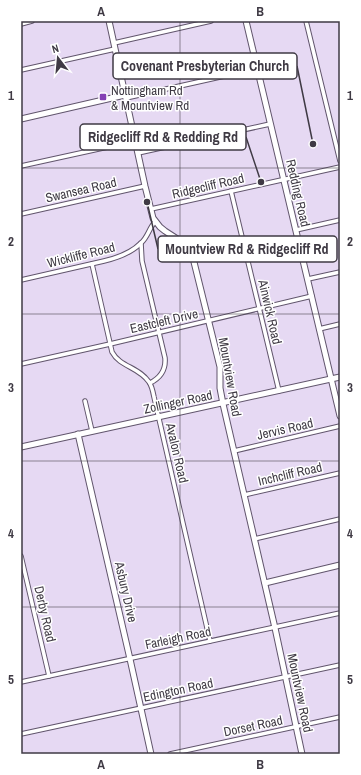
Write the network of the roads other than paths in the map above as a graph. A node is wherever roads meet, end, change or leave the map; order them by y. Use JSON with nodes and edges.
{"nodes":[{"id":1,"x":32,"y":21,"type":"edge"},
{"id":2,"x":109,"y":21,"type":"edge"},
{"id":3,"x":211,"y":21,"type":"edge"},
{"id":4,"x":246,"y":21,"type":"edge"},
{"id":5,"x":306,"y":21,"type":"edge"},
{"id":6,"x":21,"y":24,"type":"edge"},
{"id":7,"x":114,"y":43,"type":"junction"},
{"id":8,"x":115,"y":49,"type":"junction"},
{"id":9,"x":21,"y":70,"type":"edge"},
{"id":10,"x":259,"y":75,"type":"junction"},
{"id":11,"x":126,"y":97,"type":"junction"},
{"id":12,"x":21,"y":118,"type":"edge"},
{"id":13,"x":270,"y":124,"type":"junction"},
{"id":14,"x":135,"y":141,"type":"junction"},
{"id":15,"x":138,"y":153,"type":"junction"},
{"id":16,"x":340,"y":162,"type":"edge"},
{"id":17,"x":21,"y":166,"type":"edge"},
{"id":18,"x":340,"y":167,"type":"edge"},
{"id":19,"x":284,"y":179,"type":"junction"},
{"id":20,"x":145,"y":186,"type":"junction"},
{"id":21,"x":231,"y":191,"type":"junction"},
{"id":22,"x":151,"y":209,"type":"junction"},
{"id":23,"x":21,"y":214,"type":"edge"},
{"id":24,"x":340,"y":220,"type":"edge"},
{"id":25,"x":155,"y":222,"type":"junction"},
{"id":26,"x":296,"y":230,"type":"junction"},
{"id":27,"x":141,"y":243,"type":"junction"},
{"id":28,"x":92,"y":264,"type":"junction"},
{"id":29,"x":340,"y":272,"type":"edge"},
{"id":30,"x":308,"y":279,"type":"junction"},
{"id":31,"x":21,"y":280,"type":"edge"},
{"id":32,"x":312,"y":296,"type":"junction"},
{"id":33,"x":259,"y":308,"type":"junction"},
{"id":34,"x":209,"y":321,"type":"junction"},
{"id":35,"x":340,"y":324,"type":"edge"},
{"id":36,"x":320,"y":328,"type":"junction"},
{"id":37,"x":159,"y":332,"type":"junction"},
{"id":38,"x":110,"y":344,"type":"junction"},
{"id":39,"x":21,"y":364,"type":"edge"},
{"id":40,"x":340,"y":377,"type":"edge"},
{"id":41,"x":331,"y":379,"type":"junction"},
{"id":42,"x":150,"y":383,"type":"junction"},
{"id":43,"x":279,"y":391,"type":"junction"},
{"id":44,"x":85,"y":401,"type":"dead end"},
{"id":45,"x":223,"y":404,"type":"junction"},
{"id":46,"x":340,"y":416,"type":"edge"},
{"id":47,"x":158,"y":417,"type":"junction"},
{"id":48,"x":340,"y":426,"type":"edge"},
{"id":49,"x":92,"y":431,"type":"junction"},
{"id":50,"x":78,"y":434,"type":"junction"},
{"id":51,"x":21,"y":447,"type":"edge"},
{"id":52,"x":234,"y":451,"type":"junction"},
{"id":53,"x":340,"y":472,"type":"edge"},
{"id":54,"x":244,"y":495,"type":"junction"},
{"id":55,"x":340,"y":519,"type":"edge"},
{"id":56,"x":254,"y":539,"type":"junction"},
{"id":57,"x":21,"y":556,"type":"edge"},
{"id":58,"x":340,"y":565,"type":"edge"},
{"id":59,"x":265,"y":583,"type":"junction"},
{"id":60,"x":340,"y":613,"type":"edge"},
{"id":61,"x":275,"y":628,"type":"junction"},
{"id":62,"x":210,"y":642,"type":"junction"},
{"id":63,"x":130,"y":659,"type":"junction"},
{"id":64,"x":340,"y":665,"type":"edge"},
{"id":65,"x":49,"y":676,"type":"junction"},
{"id":66,"x":286,"y":677,"type":"junction"},
{"id":67,"x":21,"y":682,"type":"edge"},
{"id":68,"x":141,"y":708,"type":"junction"},
{"id":69,"x":340,"y":717,"type":"edge"},
{"id":70,"x":296,"y":727,"type":"junction"},
{"id":71,"x":21,"y":734,"type":"edge"},
{"id":72,"x":151,"y":754,"type":"edge"},
{"id":73,"x":170,"y":754,"type":"edge"},
{"id":74,"x":302,"y":754,"type":"edge"}],
"edges":[{"from":1,"to":6,"type":"street"},
{"from":2,"to":7,"type":"street"},
{"from":3,"to":7,"type":"street"},
{"from":4,"to":10,"type":"street","name":"Redding Road"},
{"from":5,"to":16,"type":"street"},
{"from":7,"to":8,"type":"street"},
{"from":8,"to":9,"type":"street"},
{"from":8,"to":11,"type":"street"},
{"from":10,"to":11,"type":"street"},
{"from":10,"to":13,"type":"street","name":"Redding Road"},
{"from":11,"to":12,"type":"street"},
{"from":11,"to":14,"type":"street"},
{"from":13,"to":15,"type":"street"},
{"from":13,"to":19,"type":"street","name":"Redding Road"},
{"from":14,"to":15,"type":"street"},
{"from":14,"to":17,"type":"street"},
{"from":15,"to":20,"type":"street"},
{"from":18,"to":19,"type":"street","name":"Ridgecliff Road"},
{"from":19,"to":21,"type":"street","name":"Ridgecliff Road"},
{"from":19,"to":26,"type":"street","name":"Redding Road"},
{"from":20,"to":22,"type":"street"},
{"from":20,"to":23,"type":"street","name":"Swansea Road"},
{"from":21,"to":22,"type":"street","name":"Ridgecliff Road"},
{"from":21,"to":33,"type":"street","name":"Ainwick Road"},
{"from":22,"to":25,"type":"street"},
{"from":24,"to":26,"type":"street"},
{"from":25,"to":27,"type":"street","name":"Wickliffe Road"},
{"from":25,"to":34,"type":"street","name":"Mountview Road"},
{"from":26,"to":30,"type":"street","name":"Redding Road"},
{"from":27,"to":28,"type":"street","name":"Wickliffe Road"},
{"from":27,"to":37,"type":"street"},
{"from":28,"to":31,"type":"street","name":"Wickliffe Road"},
{"from":28,"to":38,"type":"street"},
{"from":29,"to":30,"type":"street"},
{"from":30,"to":32,"type":"street","name":"Redding Road"},
{"from":32,"to":33,"type":"street","name":"Eastcleft Drive"},
{"from":32,"to":36,"type":"street","name":"Redding Road"},
{"from":33,"to":34,"type":"street","name":"Eastcleft Drive"},
{"from":33,"to":43,"type":"street","name":"Ainwick Road"},
{"from":34,"to":37,"type":"street","name":"Eastcleft Drive"},
{"from":34,"to":45,"type":"street","name":"Mountview Road"},
{"from":35,"to":36,"type":"street"},
{"from":36,"to":41,"type":"street","name":"Redding Road"},
{"from":37,"to":38,"type":"street","name":"Eastcleft Drive"},
{"from":37,"to":42,"type":"street"},
{"from":38,"to":39,"type":"street","name":"Eastcleft Drive"},
{"from":38,"to":42,"type":"street"},
{"from":40,"to":41,"type":"street","name":"Zollinger Road"},
{"from":41,"to":43,"type":"street","name":"Zollinger Road"},
{"from":41,"to":46,"type":"street","name":"Redding Road"},
{"from":42,"to":47,"type":"street","name":"Avalon Road"},
{"from":43,"to":45,"type":"street","name":"Zollinger Road"},
{"from":44,"to":49,"type":"street"},
{"from":45,"to":47,"type":"street","name":"Zollinger Road"},
{"from":45,"to":52,"type":"street","name":"Mountview Road"},
{"from":47,"to":49,"type":"street","name":"Zollinger Road"},
{"from":47,"to":62,"type":"street","name":"Avalon Road"},
{"from":48,"to":52,"type":"street","name":"Jervis Road"},
{"from":49,"to":50,"type":"street","name":"Zollinger Road"},
{"from":50,"to":51,"type":"street","name":"Zollinger Road"},
{"from":50,"to":63,"type":"street","name":"Asbury Drive"},
{"from":52,"to":54,"type":"street","name":"Mountview Road"},
{"from":53,"to":54,"type":"street","name":"Inchcliff Road"},
{"from":54,"to":56,"type":"street","name":"Mountview Road"},
{"from":55,"to":56,"type":"street"},
{"from":56,"to":59,"type":"street","name":"Mountview Road"},
{"from":57,"to":65,"type":"street","name":"Derby Road"},
{"from":58,"to":59,"type":"street"},
{"from":59,"to":61,"type":"street","name":"Mountview Road"},
{"from":60,"to":61,"type":"street","name":"Farleigh Road"},
{"from":61,"to":62,"type":"street","name":"Farleigh Road"},
{"from":61,"to":66,"type":"street","name":"Mountview Road"},
{"from":62,"to":63,"type":"street","name":"Farleigh Road"},
{"from":63,"to":65,"type":"street","name":"Farleigh Road"},
{"from":63,"to":68,"type":"street","name":"Asbury Drive"},
{"from":64,"to":66,"type":"street","name":"Edington Road"},
{"from":65,"to":67,"type":"street","name":"Farleigh Road"},
{"from":66,"to":68,"type":"street","name":"Edington Road"},
{"from":66,"to":70,"type":"street","name":"Mountview Road"},
{"from":68,"to":71,"type":"street","name":"Edington Road"},
{"from":68,"to":72,"type":"street","name":"Asbury Drive"},
{"from":69,"to":70,"type":"street","name":"Dorset Road"},
{"from":70,"to":73,"type":"street","name":"Dorset Road"},
{"from":70,"to":74,"type":"street","name":"Mountview Road"}]}
